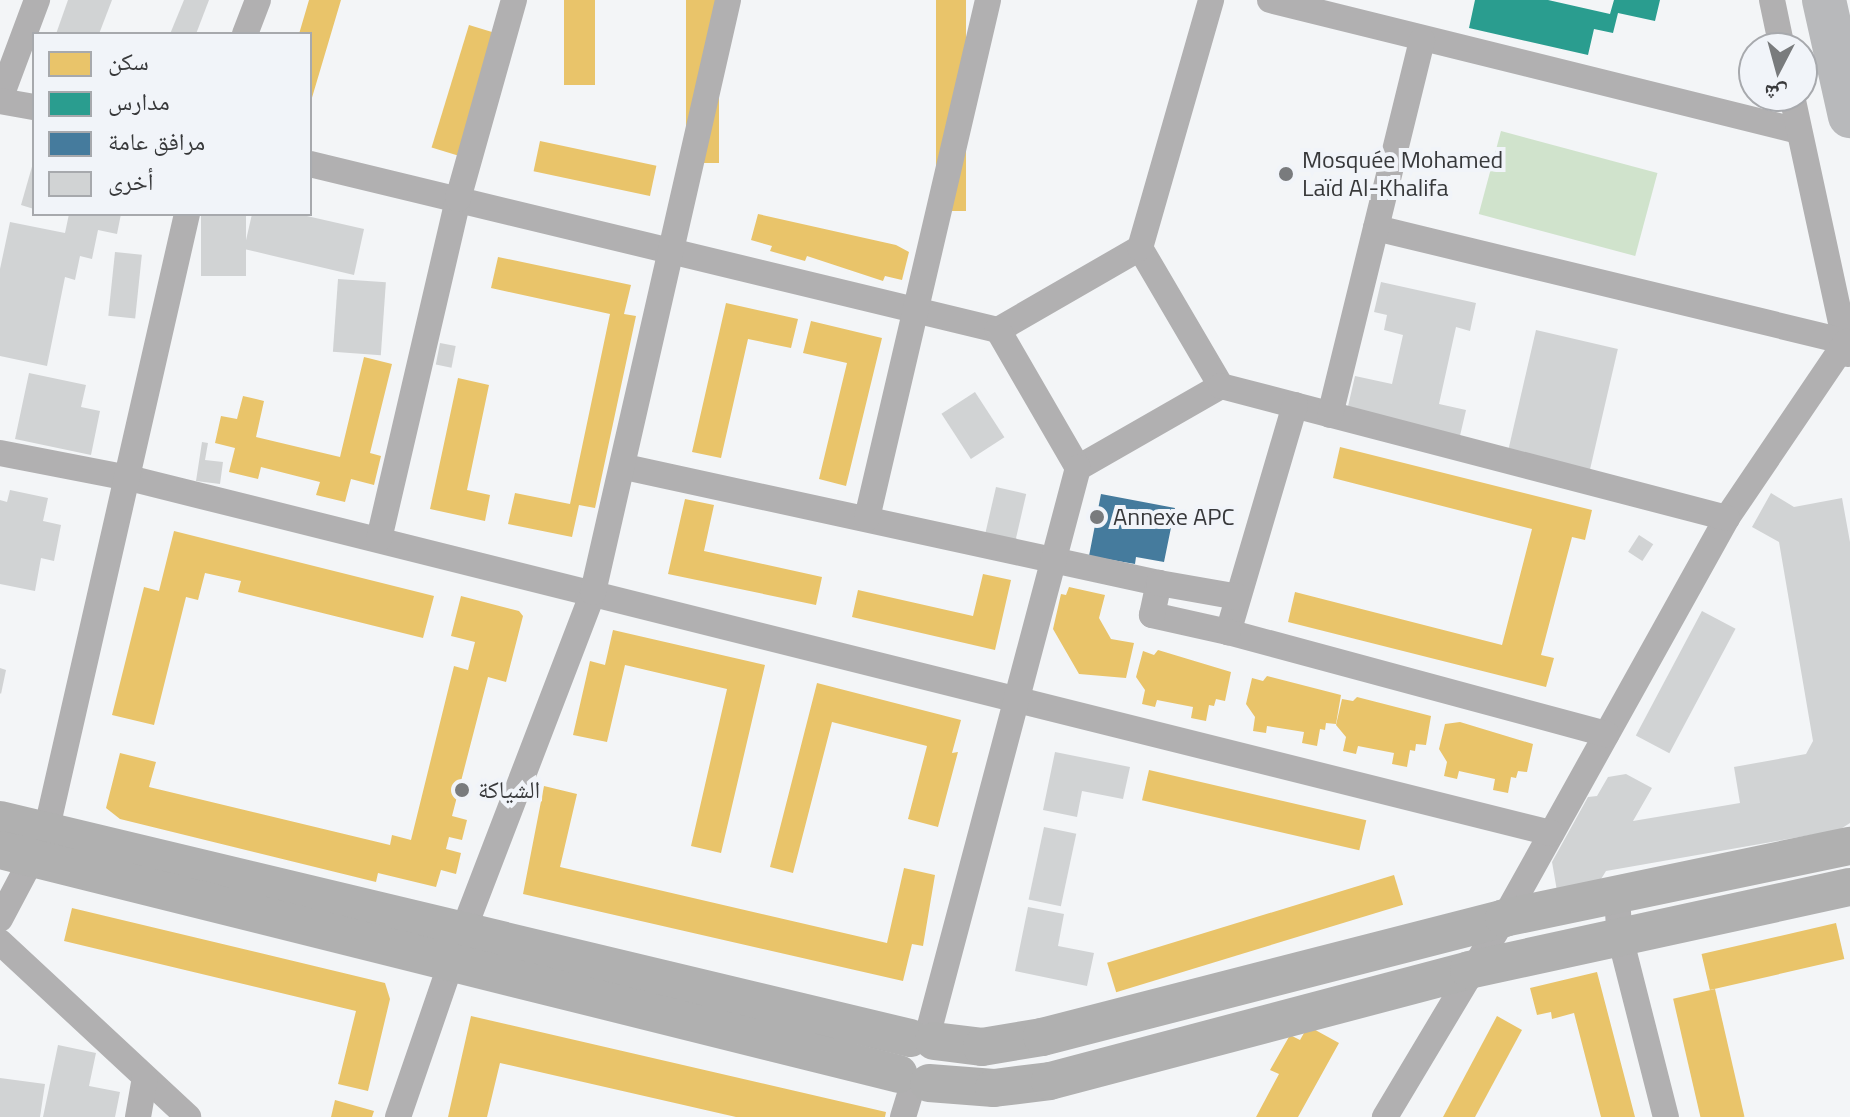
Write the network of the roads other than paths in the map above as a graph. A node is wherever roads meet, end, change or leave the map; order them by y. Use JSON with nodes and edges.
{"nodes":[{"id":1,"x":37,"y":0,"type":"edge"},
{"id":2,"x":258,"y":0,"type":"edge"},
{"id":3,"x":514,"y":0,"type":"edge"},
{"id":4,"x":728,"y":0,"type":"edge"},
{"id":5,"x":988,"y":0,"type":"edge"},
{"id":6,"x":1211,"y":0,"type":"edge"},
{"id":7,"x":1270,"y":0,"type":"edge"},
{"id":8,"x":1772,"y":0,"type":"edge"},
{"id":9,"x":1824,"y":0,"type":"edge"},
{"id":10,"x":246,"y":32,"type":"edge"},
{"id":11,"x":1779,"y":32,"type":"edge"},
{"id":12,"x":1422,"y":40,"type":"junction"},
{"id":13,"x":0,"y":100,"type":"edge"},
{"id":14,"x":32,"y":107,"type":"edge"},
{"id":15,"x":1795,"y":112,"type":"edge"},
{"id":16,"x":1850,"y":116,"type":"edge"},
{"id":17,"x":1799,"y":131,"type":"junction"},
{"id":18,"x":312,"y":164,"type":"edge"},
{"id":19,"x":458,"y":199,"type":"junction"},
{"id":20,"x":187,"y":216,"type":"edge"},
{"id":21,"x":1376,"y":228,"type":"junction"},
{"id":22,"x":1140,"y":248,"type":"junction"},
{"id":23,"x":669,"y":251,"type":"junction"},
{"id":24,"x":919,"y":311,"type":"junction"},
{"id":25,"x":998,"y":330,"type":"junction"},
{"id":26,"x":1848,"y":353,"type":"edge"},
{"id":27,"x":1221,"y":386,"type":"junction"},
{"id":28,"x":1295,"y":405,"type":"junction"},
{"id":29,"x":1330,"y":415,"type":"junction"},
{"id":30,"x":0,"y":453,"type":"edge"},
{"id":31,"x":625,"y":467,"type":"junction"},
{"id":32,"x":1078,"y":468,"type":"junction"},
{"id":33,"x":129,"y":478,"type":"junction"},
{"id":34,"x":867,"y":518,"type":"junction"},
{"id":35,"x":1727,"y":518,"type":"junction"},
{"id":36,"x":379,"y":539,"type":"junction"},
{"id":37,"x":1055,"y":558,"type":"junction"},
{"id":38,"x":1159,"y":583,"type":"junction"},
{"id":39,"x":593,"y":592,"type":"junction"},
{"id":40,"x":1238,"y":597,"type":"junction"},
{"id":41,"x":1228,"y":632,"type":"junction"},
{"id":42,"x":1018,"y":696,"type":"junction"},
{"id":43,"x":1607,"y":734,"type":"junction"},
{"id":44,"x":0,"y":820,"type":"edge"},
{"id":45,"x":1551,"y":833,"type":"junction"},
{"id":46,"x":1850,"y":846,"type":"edge"},
{"id":47,"x":26,"y":847,"type":"edge"},
{"id":48,"x":1850,"y":887,"type":"edge"},
{"id":49,"x":1617,"y":898,"type":"junction"},
{"id":50,"x":1504,"y":918,"type":"junction"},
{"id":51,"x":0,"y":919,"type":"edge"},
{"id":52,"x":1620,"y":937,"type":"junction"},
{"id":53,"x":0,"y":942,"type":"edge"},
{"id":54,"x":458,"y":944,"type":"junction"},
{"id":55,"x":1469,"y":970,"type":"junction"},
{"id":56,"x":924,"y":1039,"type":"junction"},
{"id":57,"x":145,"y":1079,"type":"junction"},
{"id":58,"x":911,"y":1090,"type":"edge"},
{"id":59,"x":138,"y":1117,"type":"edge"},
{"id":60,"x":188,"y":1117,"type":"edge"},
{"id":61,"x":398,"y":1117,"type":"edge"},
{"id":62,"x":1385,"y":1117,"type":"edge"},
{"id":63,"x":1666,"y":1117,"type":"edge"}],
"edges":[{"from":1,"to":13,"type":"street"},
{"from":2,"to":10,"type":"street"},
{"from":3,"to":19,"type":"street"},
{"from":4,"to":23,"type":"street"},
{"from":5,"to":24,"type":"street"},
{"from":6,"to":22,"type":"street"},
{"from":7,"to":12,"type":"street"},
{"from":8,"to":11,"type":"street"},
{"from":9,"to":16,"type":"highway"},
{"from":12,"to":17,"type":"street"},
{"from":12,"to":21,"type":"street"},
{"from":13,"to":14,"type":"street"},
{"from":15,"to":17,"type":"street"},
{"from":17,"to":26,"type":"street"},
{"from":18,"to":19,"type":"street"},
{"from":19,"to":23,"type":"street"},
{"from":19,"to":36,"type":"street"},
{"from":20,"to":33,"type":"street"},
{"from":21,"to":26,"type":"street"},
{"from":21,"to":29,"type":"street"},
{"from":22,"to":25,"type":"street"},
{"from":22,"to":27,"type":"street"},
{"from":23,"to":24,"type":"street"},
{"from":23,"to":31,"type":"street"},
{"from":24,"to":25,"type":"street"},
{"from":24,"to":34,"type":"street"},
{"from":25,"to":32,"type":"street"},
{"from":26,"to":35,"type":"street"},
{"from":27,"to":28,"type":"street"},
{"from":27,"to":32,"type":"street"},
{"from":28,"to":29,"type":"street"},
{"from":28,"to":40,"type":"street"},
{"from":29,"to":35,"type":"street"},
{"from":30,"to":33,"type":"street"},
{"from":31,"to":34,"type":"street"},
{"from":31,"to":39,"type":"street"},
{"from":32,"to":37,"type":"street"},
{"from":33,"to":36,"type":"street"},
{"from":33,"to":47,"type":"street"},
{"from":34,"to":37,"type":"street"},
{"from":35,"to":43,"type":"street"},
{"from":36,"to":39,"type":"street"},
{"from":37,"to":38,"type":"street"},
{"from":37,"to":42,"type":"street"},
{"from":38,"to":40,"type":"street"},
{"from":38,"to":41,"type":"street"},
{"from":39,"to":42,"type":"street"},
{"from":39,"to":54,"type":"street"},
{"from":40,"to":41,"type":"street"},
{"from":41,"to":43,"type":"street"},
{"from":42,"to":45,"type":"street"},
{"from":42,"to":56,"type":"street"},
{"from":43,"to":45,"type":"street"},
{"from":44,"to":47,"type":"street"},
{"from":45,"to":50,"type":"street"},
{"from":46,"to":49,"type":"street"},
{"from":47,"to":51,"type":"street"},
{"from":47,"to":54,"type":"street"},
{"from":48,"to":52,"type":"street"},
{"from":49,"to":50,"type":"street"},
{"from":49,"to":52,"type":"street"},
{"from":50,"to":55,"type":"street"},
{"from":50,"to":56,"type":"street"},
{"from":52,"to":55,"type":"street"},
{"from":52,"to":63,"type":"street"},
{"from":53,"to":57,"type":"street"},
{"from":54,"to":56,"type":"street"},
{"from":54,"to":58,"type":"street"},
{"from":54,"to":61,"type":"street"},
{"from":55,"to":58,"type":"street"},
{"from":55,"to":62,"type":"street"},
{"from":56,"to":58,"type":"street"},
{"from":57,"to":59,"type":"street"},
{"from":57,"to":60,"type":"street"}]}
